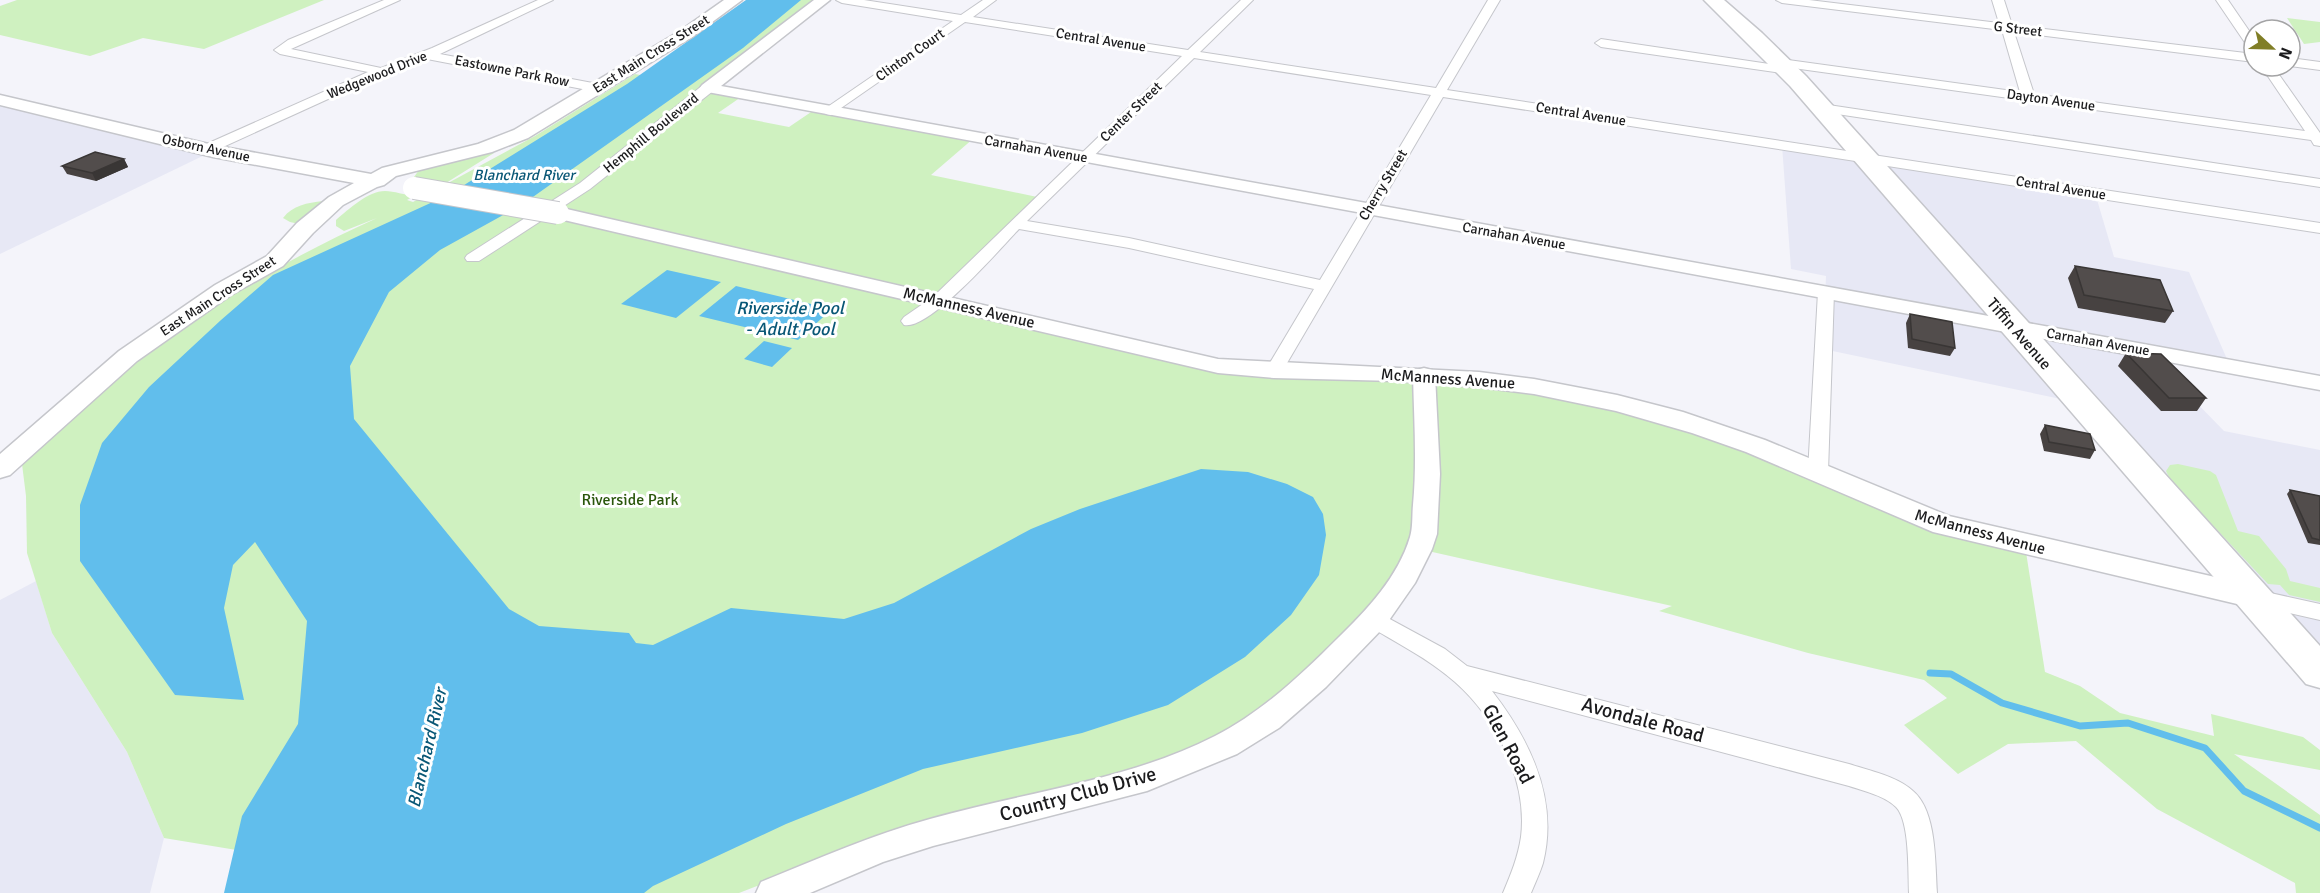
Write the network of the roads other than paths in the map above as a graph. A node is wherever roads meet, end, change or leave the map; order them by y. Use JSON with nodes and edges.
{"nodes":[{"id":1,"x":394,"y":0,"type":"edge"},
{"id":2,"x":546,"y":0,"type":"edge"},
{"id":3,"x":734,"y":0,"type":"edge"},
{"id":4,"x":823,"y":0,"type":"edge"},
{"id":5,"x":842,"y":0,"type":"edge"},
{"id":6,"x":990,"y":0,"type":"edge"},
{"id":7,"x":1247,"y":0,"type":"edge"},
{"id":8,"x":1494,"y":0,"type":"edge"},
{"id":9,"x":1713,"y":0,"type":"edge"},
{"id":10,"x":1782,"y":0,"type":"edge"},
{"id":11,"x":1998,"y":0,"type":"edge"},
{"id":12,"x":2222,"y":0,"type":"edge"},
{"id":13,"x":1797,"y":1,"type":"edge"},
{"id":14,"x":962,"y":19,"type":"junction"},
{"id":15,"x":2006,"y":27,"type":"junction"},
{"id":16,"x":2242,"y":29,"type":"edge"},
{"id":17,"x":1601,"y":44,"type":"dead end"},
{"id":18,"x":1191,"y":54,"type":"junction"},
{"id":19,"x":427,"y":55,"type":"junction"},
{"id":20,"x":2242,"y":56,"type":"edge"},
{"id":21,"x":2302,"y":64,"type":"edge"},
{"id":22,"x":1785,"y":66,"type":"junction"},
{"id":23,"x":2320,"y":66,"type":"edge"},
{"id":24,"x":380,"y":71,"type":"junction"},
{"id":25,"x":2275,"y":78,"type":"edge"},
{"id":26,"x":598,"y":88,"type":"junction"},
{"id":27,"x":708,"y":88,"type":"junction"},
{"id":28,"x":1438,"y":92,"type":"junction"},
{"id":29,"x":2028,"y":96,"type":"junction"},
{"id":30,"x":0,"y":100,"type":"edge"},
{"id":31,"x":1822,"y":108,"type":"junction"},
{"id":32,"x":831,"y":111,"type":"junction"},
{"id":33,"x":2318,"y":139,"type":"edge"},
{"id":34,"x":207,"y":149,"type":"junction"},
{"id":35,"x":1083,"y":157,"type":"junction"},
{"id":36,"x":1866,"y":158,"type":"junction"},
{"id":37,"x":373,"y":180,"type":"junction"},
{"id":38,"x":2320,"y":183,"type":"edge"},
{"id":39,"x":414,"y":188,"type":"joint"},
{"id":40,"x":1369,"y":208,"type":"junction"},
{"id":41,"x":1016,"y":224,"type":"junction"},
{"id":42,"x":2320,"y":228,"type":"edge"},
{"id":43,"x":473,"y":258,"type":"dead end"},
{"id":44,"x":1323,"y":286,"type":"junction"},
{"id":45,"x":1826,"y":292,"type":"junction"},
{"id":46,"x":939,"y":301,"type":"junction"},
{"id":47,"x":910,"y":321,"type":"dead end"},
{"id":48,"x":2013,"y":327,"type":"junction"},
{"id":49,"x":1274,"y":371,"type":"junction"},
{"id":50,"x":1424,"y":375,"type":"junction"},
{"id":51,"x":2320,"y":383,"type":"edge"},
{"id":52,"x":0,"y":469,"type":"edge"},
{"id":53,"x":1818,"y":472,"type":"junction"},
{"id":54,"x":2254,"y":597,"type":"junction"},
{"id":55,"x":2320,"y":612,"type":"edge"},
{"id":56,"x":1375,"y":619,"type":"junction"},
{"id":57,"x":2320,"y":672,"type":"edge"},
{"id":58,"x":1460,"y":673,"type":"junction"},
{"id":59,"x":773,"y":893,"type":"edge"},
{"id":60,"x":1517,"y":893,"type":"edge"},
{"id":61,"x":1923,"y":893,"type":"edge"}],
"edges":[{"from":1,"to":24,"type":"street"},
{"from":2,"to":19,"type":"street","name":"Wedgewood Drive"},
{"from":3,"to":26,"type":"main road","name":"East Main Cross Street"},
{"from":4,"to":27,"type":"street","name":"Hemphill Boulevard"},
{"from":5,"to":14,"type":"street","name":"Central Avenue"},
{"from":6,"to":14,"type":"street","name":"Clinton Court"},
{"from":7,"to":18,"type":"street","name":"Center Street"},
{"from":8,"to":28,"type":"street","name":"Cherry Street"},
{"from":9,"to":22,"type":"highway","name":"Tiffin Avenue"},
{"from":10,"to":13,"type":"street","name":"G Street"},
{"from":11,"to":15,"type":"street"},
{"from":12,"to":16,"type":"street"},
{"from":13,"to":15,"type":"street","name":"G Street"},
{"from":14,"to":18,"type":"street","name":"Central Avenue"},
{"from":14,"to":32,"type":"street","name":"Clinton Court"},
{"from":15,"to":20,"type":"street","name":"G Street"},
{"from":15,"to":29,"type":"street"},
{"from":17,"to":22,"type":"street","name":"Dayton Avenue"},
{"from":18,"to":28,"type":"street","name":"Central Avenue"},
{"from":18,"to":35,"type":"street","name":"Center Street"},
{"from":19,"to":24,"type":"street","name":"Wedgewood Drive"},
{"from":19,"to":26,"type":"street","name":"Eastowne Park Row"},
{"from":21,"to":23,"type":"street"},
{"from":22,"to":29,"type":"street","name":"Dayton Avenue"},
{"from":22,"to":31,"type":"highway","name":"Tiffin Avenue"},
{"from":24,"to":34,"type":"street","name":"Wedgewood Drive"},
{"from":25,"to":33,"type":"street"},
{"from":26,"to":37,"type":"main road","name":"East Main Cross Street"},
{"from":27,"to":32,"type":"street","name":"Carnahan Avenue"},
{"from":27,"to":43,"type":"street","name":"Hemphill Boulevard"},
{"from":28,"to":36,"type":"street","name":"Central Avenue"},
{"from":28,"to":40,"type":"street","name":"Cherry Street"},
{"from":29,"to":33,"type":"street","name":"Dayton Avenue"},
{"from":30,"to":34,"type":"main road","name":"Osborn Avenue"},
{"from":31,"to":36,"type":"highway","name":"Tiffin Avenue"},
{"from":31,"to":38,"type":"street"},
{"from":32,"to":35,"type":"street","name":"Carnahan Avenue"},
{"from":34,"to":37,"type":"main road","name":"Osborn Avenue"},
{"from":35,"to":40,"type":"street","name":"Carnahan Avenue"},
{"from":35,"to":41,"type":"street","name":"Center Street"},
{"from":36,"to":42,"type":"street","name":"Central Avenue"},
{"from":36,"to":48,"type":"highway","name":"Tiffin Avenue"},
{"from":37,"to":39,"type":"main road","name":"Osborn Avenue"},
{"from":37,"to":52,"type":"main road","name":"East Main Cross Street"},
{"from":39,"to":46,"type":"main road","name":"McManness Avenue","bridge":true},
{"from":40,"to":44,"type":"street","name":"Cherry Street"},
{"from":40,"to":45,"type":"street","name":"Carnahan Avenue"},
{"from":41,"to":44,"type":"street"},
{"from":41,"to":46,"type":"street","name":"Center Street"},
{"from":44,"to":49,"type":"street","name":"Cherry Street"},
{"from":45,"to":48,"type":"street","name":"Carnahan Avenue"},
{"from":45,"to":53,"type":"street"},
{"from":46,"to":47,"type":"street","name":"Center Street"},
{"from":46,"to":49,"type":"main road","name":"McManness Avenue"},
{"from":48,"to":51,"type":"street","name":"Carnahan Avenue"},
{"from":48,"to":54,"type":"highway","name":"Tiffin Avenue"},
{"from":49,"to":50,"type":"main road","name":"McManness Avenue"},
{"from":50,"to":53,"type":"main road","name":"McManness Avenue"},
{"from":50,"to":56,"type":"street","name":"Country Club Drive"},
{"from":53,"to":54,"type":"main road","name":"McManness Avenue"},
{"from":54,"to":55,"type":"street","name":"McManness Avenue"},
{"from":54,"to":57,"type":"highway","name":"Tiffin Avenue"},
{"from":56,"to":58,"type":"street","name":"Avondale Road"},
{"from":56,"to":59,"type":"street","name":"Country Club Drive"},
{"from":58,"to":60,"type":"street","name":"Glen Road"},
{"from":58,"to":61,"type":"street","name":"Avondale Road"}]}
